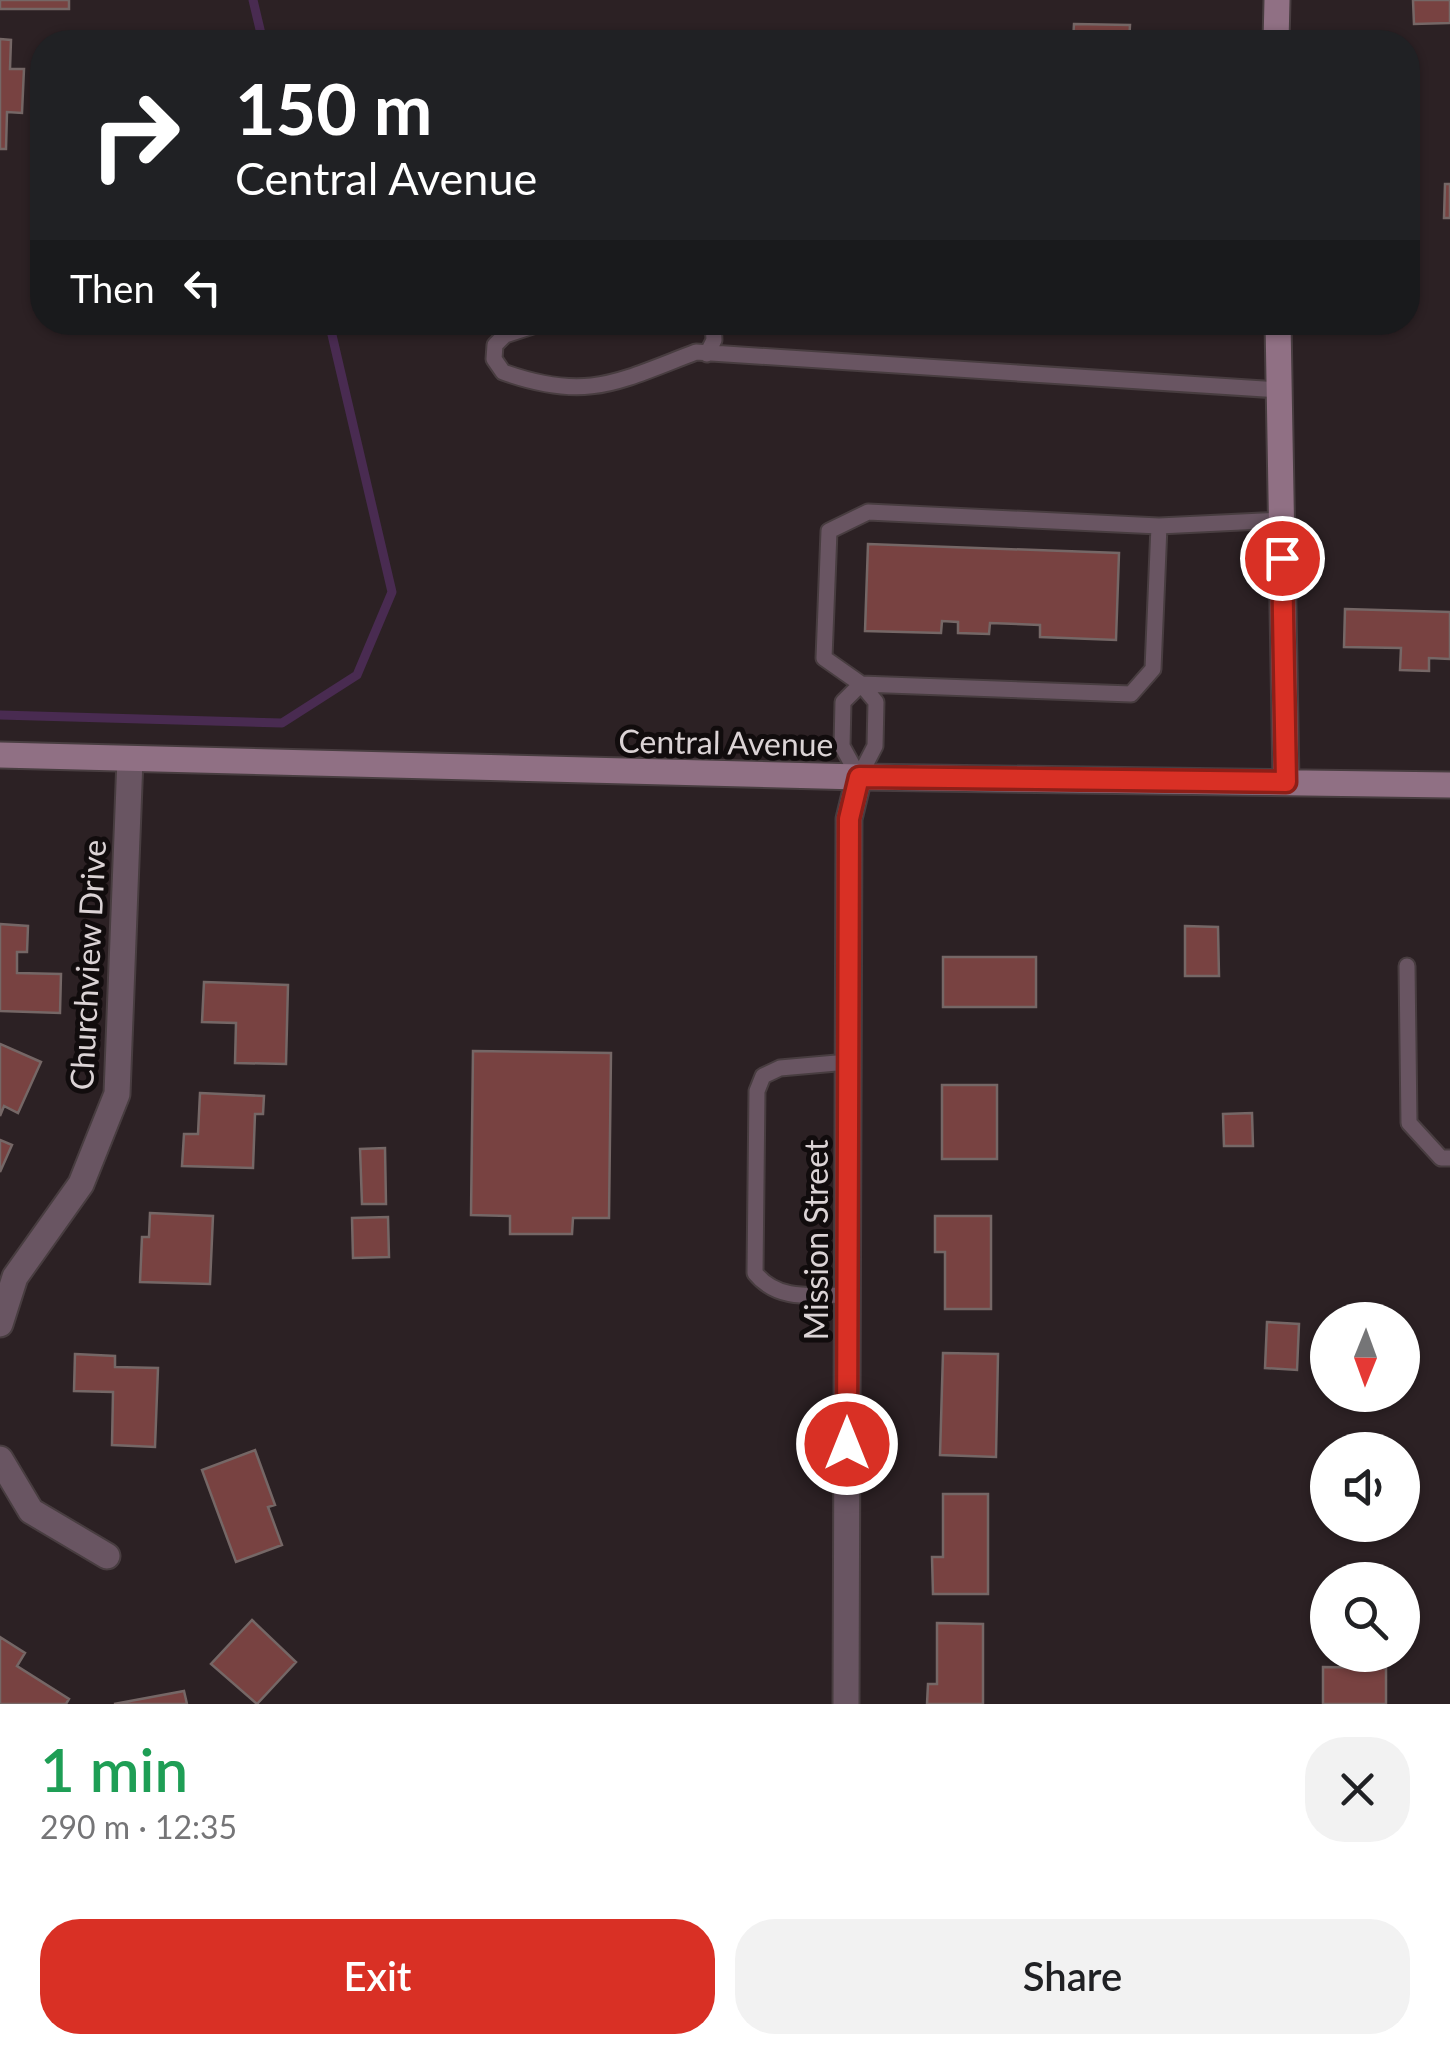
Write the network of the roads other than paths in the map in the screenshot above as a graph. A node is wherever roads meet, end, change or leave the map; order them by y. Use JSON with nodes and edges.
{"nodes":[{"id":1,"x":1276,"y":0,"type":"edge"},
{"id":2,"x":1276,"y":30,"type":"edge"},
{"id":3,"x":508,"y":335,"type":"edge"},
{"id":4,"x":713,"y":335,"type":"edge"},
{"id":5,"x":1278,"y":335,"type":"edge"},
{"id":6,"x":707,"y":354,"type":"junction"},
{"id":7,"x":1278,"y":390,"type":"junction"},
{"id":8,"x":1281,"y":520,"type":"junction"},
{"id":9,"x":1159,"y":526,"type":"junction"},
{"id":10,"x":861,"y":684,"type":"junction"},
{"id":11,"x":0,"y":755,"type":"edge"},
{"id":12,"x":130,"y":760,"type":"junction"},
{"id":13,"x":859,"y":777,"type":"junction"},
{"id":14,"x":1286,"y":782,"type":"junction"},
{"id":15,"x":1450,"y":785,"type":"edge"},
{"id":16,"x":1406,"y":966,"type":"dead end"},
{"id":17,"x":848,"y":1062,"type":"junction"},
{"id":18,"x":1450,"y":1158,"type":"edge"},
{"id":19,"x":848,"y":1295,"type":"junction"},
{"id":20,"x":0,"y":1324,"type":"edge"},
{"id":21,"x":0,"y":1458,"type":"edge"},
{"id":22,"x":108,"y":1556,"type":"dead end"},
{"id":23,"x":846,"y":1704,"type":"edge"}],
"edges":[{"from":1,"to":2,"type":"street"},
{"from":3,"to":6,"type":"lane"},
{"from":4,"to":6,"type":"lane"},
{"from":5,"to":7,"type":"street"},
{"from":6,"to":7,"type":"lane"},
{"from":7,"to":8,"type":"street"},
{"from":8,"to":9,"type":"lane"},
{"from":8,"to":14,"type":"street"},
{"from":9,"to":10,"type":"lane"},
{"from":9,"to":10,"type":"lane"},
{"from":10,"to":13,"type":"lane"},
{"from":10,"to":13,"type":"lane"},
{"from":11,"to":12,"type":"street","name":"Central Avenue"},
{"from":12,"to":13,"type":"street","name":"Central Avenue"},
{"from":12,"to":20,"type":"street","name":"Churchview Drive"},
{"from":13,"to":14,"type":"street","name":"Central Avenue"},
{"from":13,"to":17,"type":"street","name":"Mission Street"},
{"from":14,"to":15,"type":"street","name":"Central Avenue"},
{"from":16,"to":18,"type":"lane"},
{"from":17,"to":19,"type":"street","name":"Mission Street"},
{"from":17,"to":19,"type":"lane"},
{"from":19,"to":23,"type":"street","name":"Mission Street"},
{"from":21,"to":22,"type":"street"}]}
